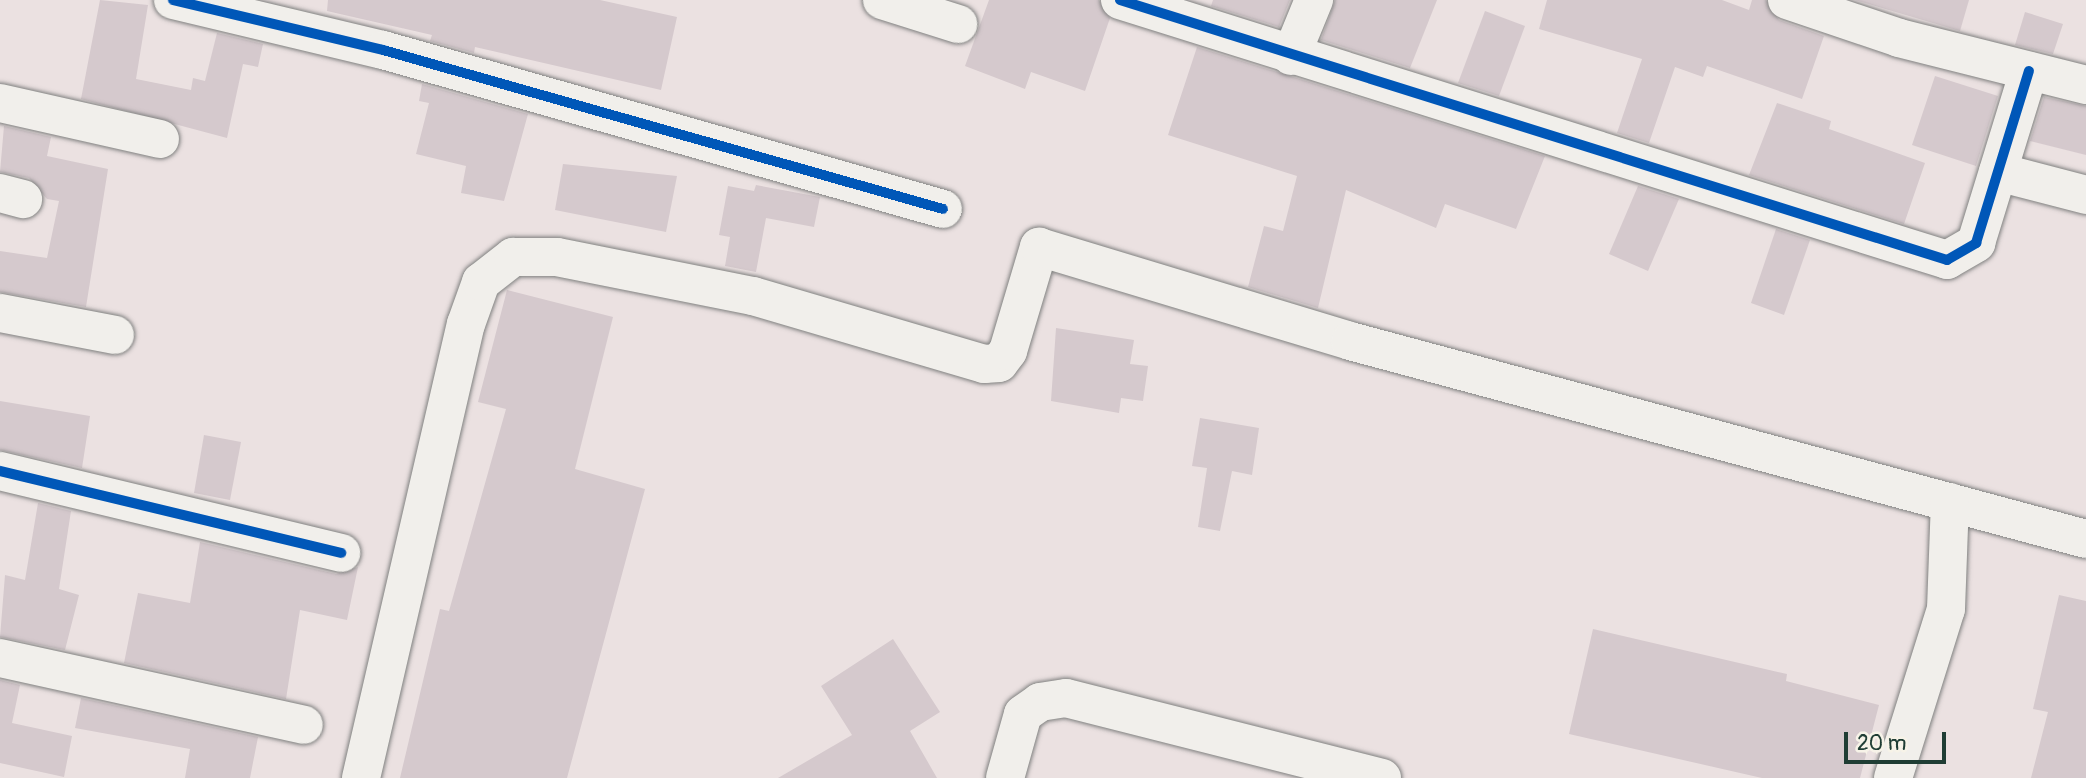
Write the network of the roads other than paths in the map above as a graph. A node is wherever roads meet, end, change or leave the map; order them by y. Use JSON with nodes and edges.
{"nodes":[{"id":1,"x":173,"y":0,"type":"edge"},
{"id":2,"x":883,"y":0,"type":"edge"},
{"id":3,"x":1120,"y":0,"type":"edge"},
{"id":4,"x":1314,"y":0,"type":"edge"},
{"id":5,"x":1787,"y":0,"type":"edge"},
{"id":6,"x":958,"y":24,"type":"dead end"},
{"id":7,"x":1291,"y":56,"type":"junction"},
{"id":8,"x":2029,"y":71,"type":"junction"},
{"id":9,"x":2086,"y":85,"type":"edge"},
{"id":10,"x":0,"y":103,"type":"edge"},
{"id":11,"x":160,"y":139,"type":"dead end"},
{"id":12,"x":1998,"y":172,"type":"junction"},
{"id":13,"x":2086,"y":195,"type":"edge"},
{"id":14,"x":943,"y":209,"type":"dead end"},
{"id":15,"x":0,"y":313,"type":"edge"},
{"id":16,"x":115,"y":335,"type":"dead end"},
{"id":17,"x":0,"y":471,"type":"edge"},
{"id":18,"x":1950,"y":502,"type":"junction"},
{"id":19,"x":2086,"y":539,"type":"edge"},
{"id":20,"x":341,"y":553,"type":"dead end"},
{"id":21,"x":0,"y":658,"type":"edge"},
{"id":22,"x":304,"y":725,"type":"dead end"},
{"id":23,"x":1256,"y":763,"type":"edge"},
{"id":24,"x":361,"y":778,"type":"edge"},
{"id":25,"x":1005,"y":778,"type":"edge"},
{"id":26,"x":1382,"y":778,"type":"edge"},
{"id":27,"x":1893,"y":778,"type":"edge"}],
"edges":[{"from":1,"to":14,"type":"street"},
{"from":2,"to":6,"type":"street"},
{"from":3,"to":7,"type":"street"},
{"from":4,"to":7,"type":"street"},
{"from":5,"to":8,"type":"street"},
{"from":7,"to":12,"type":"street"},
{"from":8,"to":9,"type":"street"},
{"from":8,"to":12,"type":"street"},
{"from":10,"to":11,"type":"street"},
{"from":12,"to":13,"type":"street"},
{"from":15,"to":16,"type":"street"},
{"from":17,"to":20,"type":"street"},
{"from":18,"to":19,"type":"street"},
{"from":18,"to":24,"type":"street"},
{"from":18,"to":27,"type":"street"},
{"from":21,"to":22,"type":"street"},
{"from":23,"to":25,"type":"street"},
{"from":23,"to":26,"type":"street"}]}
